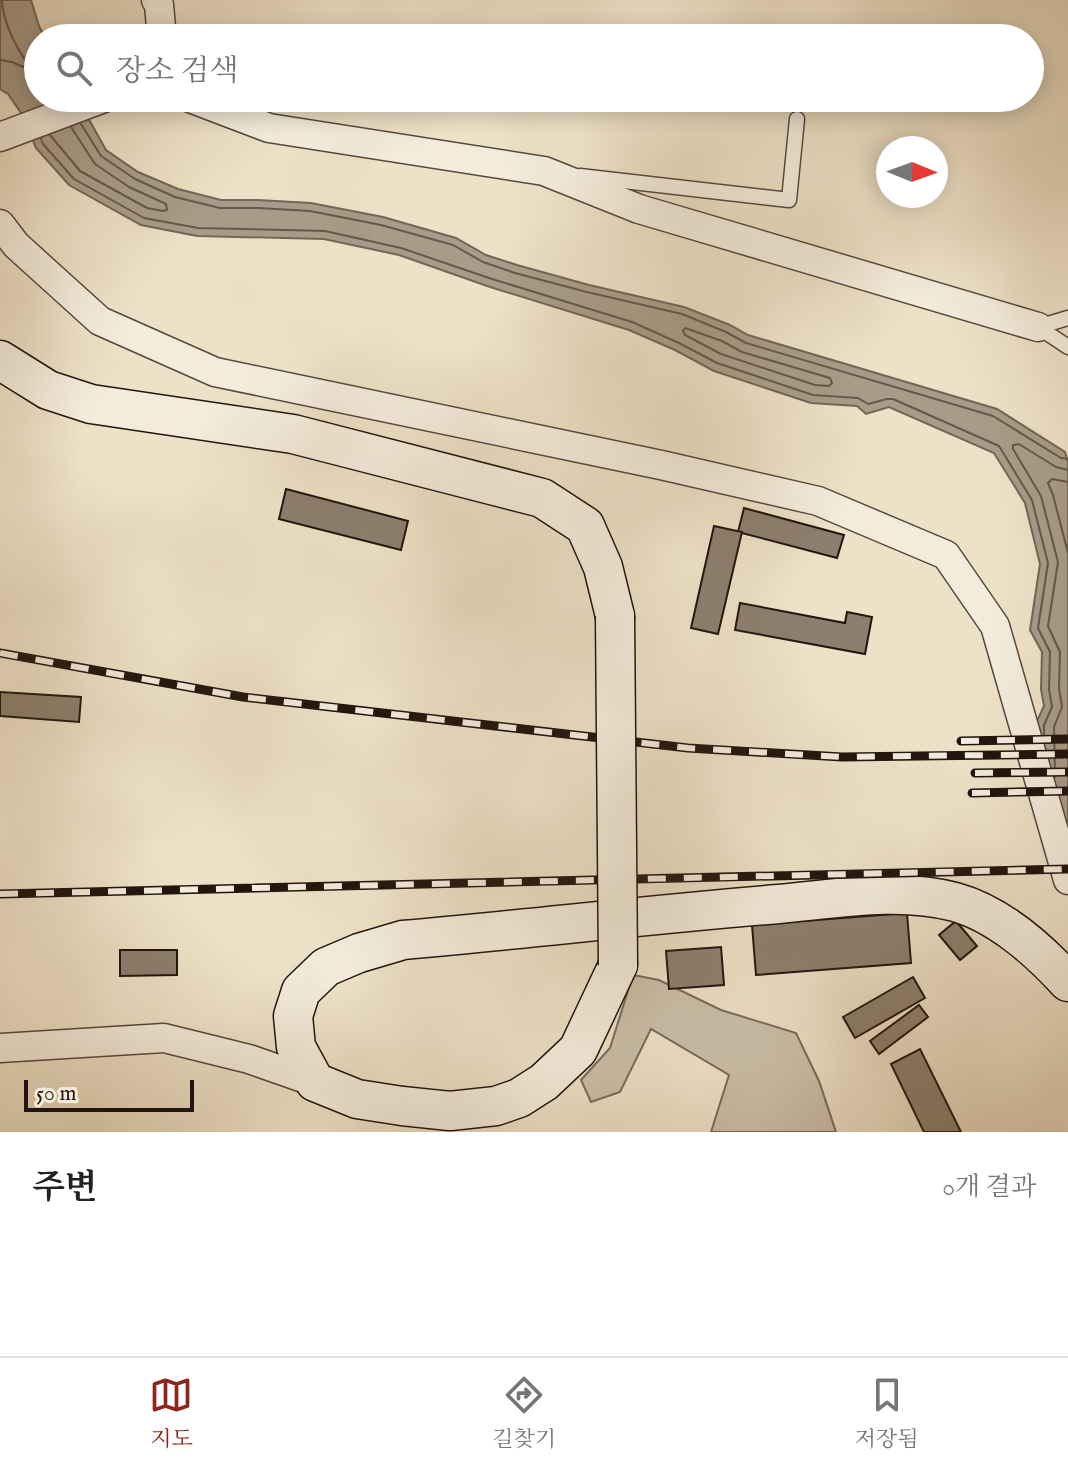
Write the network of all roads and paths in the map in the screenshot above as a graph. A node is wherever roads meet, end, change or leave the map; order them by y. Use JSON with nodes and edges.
{"nodes":[{"id":1,"x":156,"y":0,"type":"edge"},
{"id":2,"x":161,"y":24,"type":"edge"},
{"id":3,"x":67,"y":112,"type":"edge"},
{"id":4,"x":227,"y":112,"type":"edge"},
{"id":5,"x":797,"y":119,"type":"dead end"},
{"id":6,"x":0,"y":137,"type":"edge"},
{"id":7,"x":544,"y":171,"type":"junction"},
{"id":8,"x":0,"y":224,"type":"edge"},
{"id":9,"x":1068,"y":318,"type":"edge"},
{"id":10,"x":1038,"y":327,"type":"junction"},
{"id":11,"x":1068,"y":347,"type":"edge"},
{"id":12,"x":0,"y":360,"type":"edge"},
{"id":13,"x":1068,"y":880,"type":"edge"},
{"id":14,"x":1068,"y":982,"type":"edge"},
{"id":15,"x":0,"y":1048,"type":"edge"},
{"id":16,"x":315,"y":1082,"type":"junction"}],
"edges":[{"from":1,"to":2,"type":"street"},
{"from":3,"to":6,"type":"street"},
{"from":4,"to":7,"type":"street"},
{"from":5,"to":7,"type":"lane"},
{"from":7,"to":10,"type":"street"},
{"from":8,"to":13,"type":"street"},
{"from":9,"to":10,"type":"lane"},
{"from":10,"to":11,"type":"lane"},
{"from":12,"to":16,"type":"street","bridge":true},
{"from":14,"to":16,"type":"street"},
{"from":15,"to":16,"type":"street"}]}
